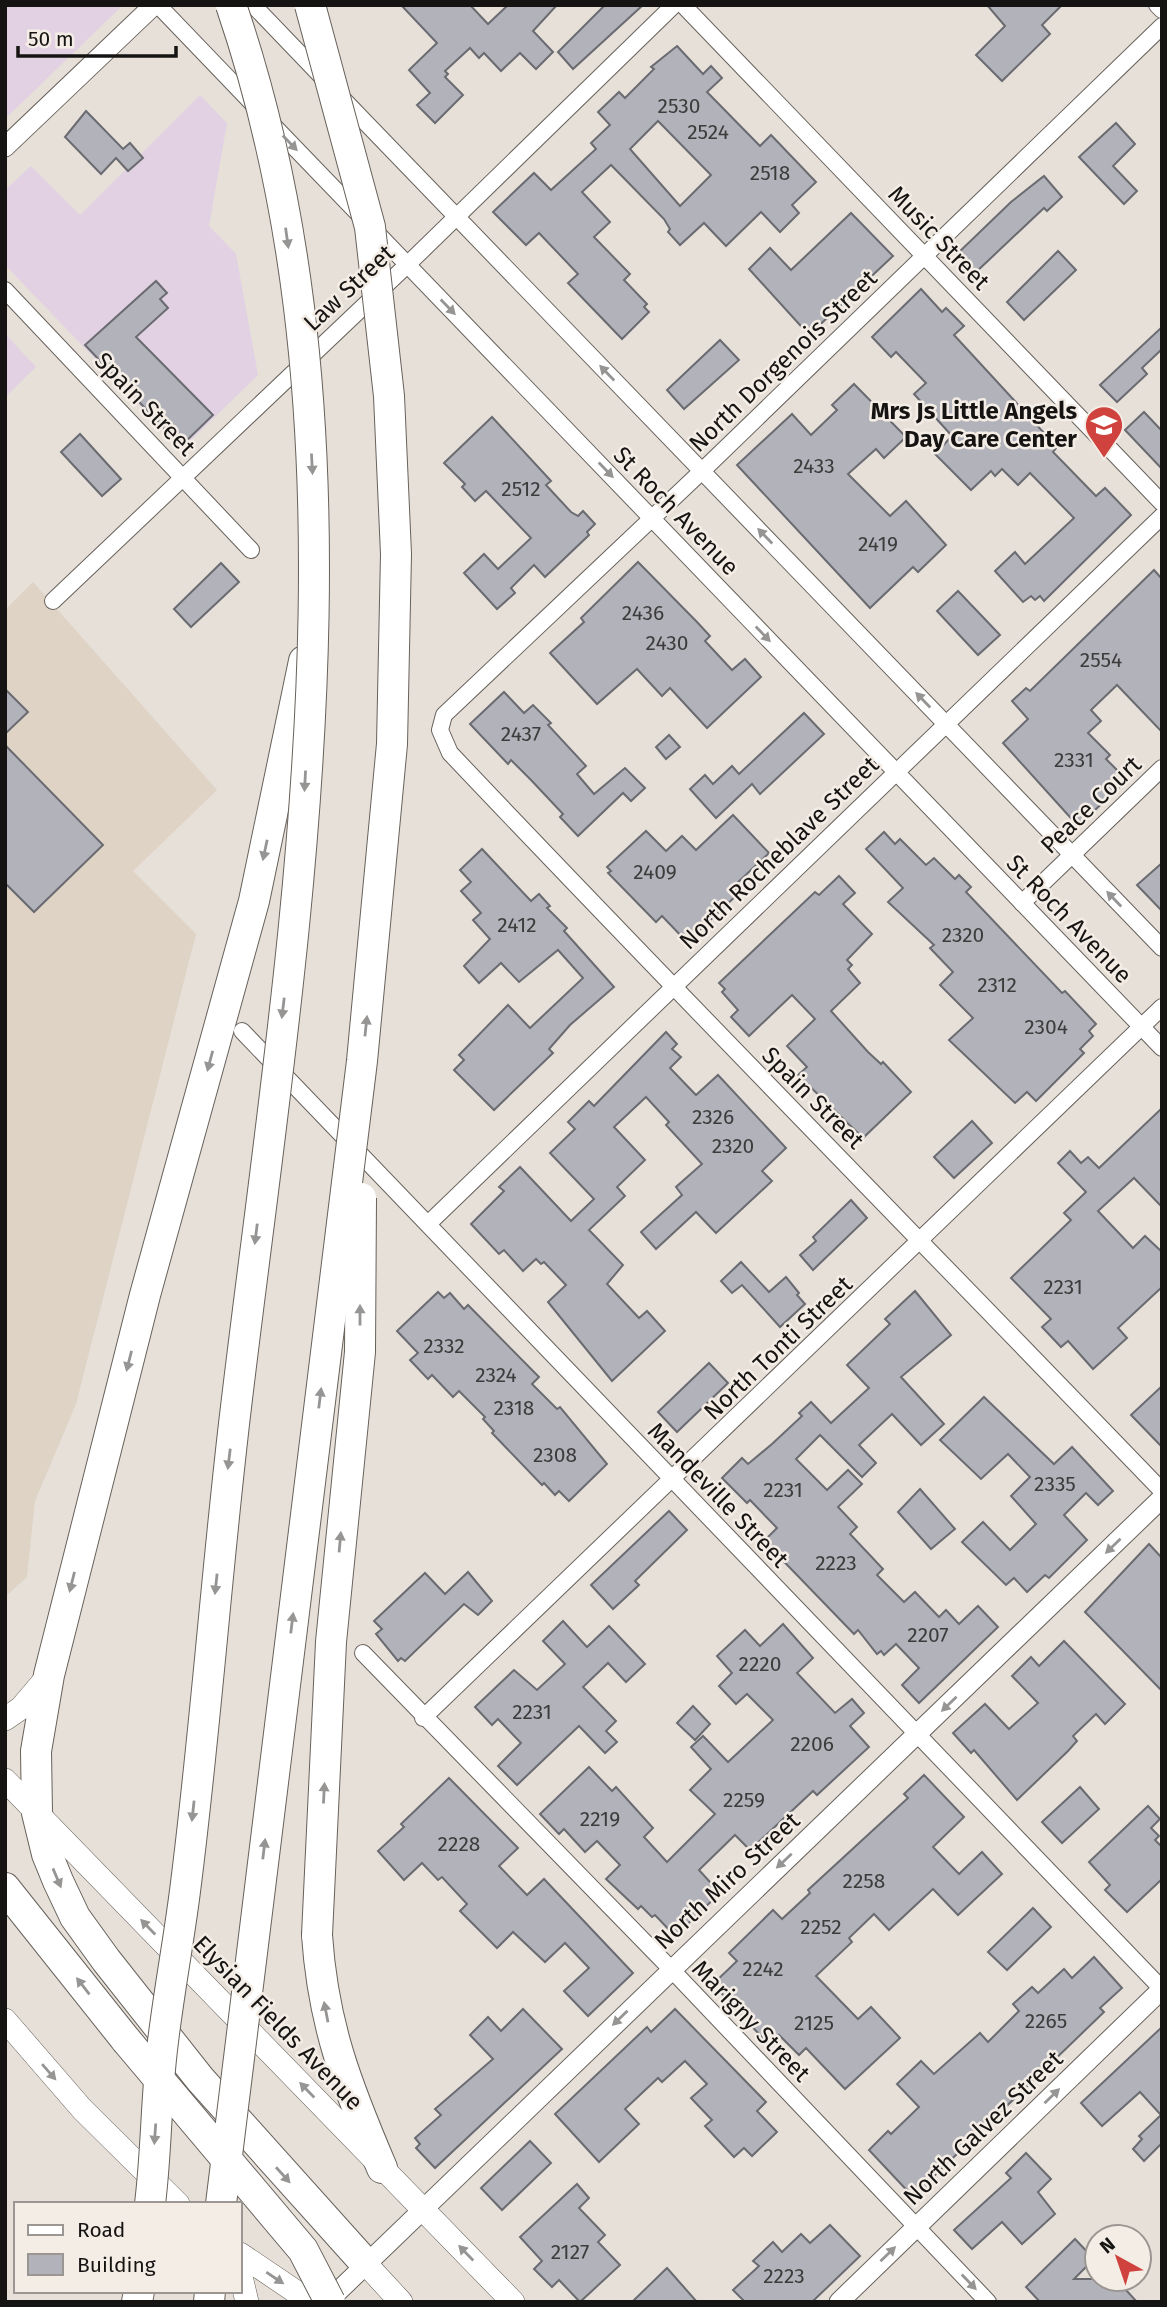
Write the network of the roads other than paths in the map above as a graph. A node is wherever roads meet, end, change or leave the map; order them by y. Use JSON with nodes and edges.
{"nodes":[{"id":1,"x":156,"y":5,"type":"edge"},
{"id":2,"x":231,"y":5,"type":"edge"},
{"id":3,"x":253,"y":5,"type":"edge"},
{"id":4,"x":310,"y":5,"type":"edge"},
{"id":5,"x":674,"y":5,"type":"edge"},
{"id":6,"x":683,"y":5,"type":"edge"},
{"id":7,"x":1157,"y":5,"type":"edge"},
{"id":8,"x":1162,"y":10,"type":"edge"},
{"id":9,"x":1162,"y":26,"type":"edge"},
{"id":10,"x":5,"y":147,"type":"edge"},
{"id":11,"x":457,"y":217,"type":"junction"},
{"id":12,"x":924,"y":256,"type":"junction"},
{"id":13,"x":407,"y":265,"type":"junction"},
{"id":14,"x":5,"y":290,"type":"edge"},
{"id":15,"x":702,"y":471,"type":"junction"},
{"id":16,"x":182,"y":475,"type":"junction"},
{"id":17,"x":1162,"y":503,"type":"edge"},
{"id":18,"x":1162,"y":516,"type":"edge"},
{"id":19,"x":652,"y":519,"type":"junction"},
{"id":20,"x":251,"y":550,"type":"dead end"},
{"id":21,"x":53,"y":601,"type":"dead end"},
{"id":22,"x":313,"y":615,"type":"junction"},
{"id":23,"x":946,"y":724,"type":"junction"},
{"id":24,"x":440,"y":730,"type":"joint"},
{"id":25,"x":1162,"y":768,"type":"edge"},
{"id":26,"x":896,"y":772,"type":"junction"},
{"id":27,"x":1072,"y":855,"type":"junction"},
{"id":28,"x":1022,"y":903,"type":"junction"},
{"id":29,"x":1162,"y":948,"type":"edge"},
{"id":30,"x":671,"y":986,"type":"junction"},
{"id":31,"x":1162,"y":1007,"type":"edge"},
{"id":32,"x":1141,"y":1027,"type":"junction"},
{"id":33,"x":242,"y":1031,"type":"dead end"},
{"id":34,"x":1162,"y":1048,"type":"edge"},
{"id":35,"x":362,"y":1061,"type":"junction"},
{"id":36,"x":428,"y":1224,"type":"junction"},
{"id":37,"x":922,"y":1240,"type":"junction"},
{"id":38,"x":673,"y":1481,"type":"junction"},
{"id":39,"x":1162,"y":1491,"type":"edge"},
{"id":40,"x":1162,"y":1498,"type":"edge"},
{"id":41,"x":363,"y":1653,"type":"dead end"},
{"id":42,"x":49,"y":1675,"type":"junction"},
{"id":43,"x":423,"y":1718,"type":"junction"},
{"id":44,"x":5,"y":1719,"type":"edge"},
{"id":45,"x":916,"y":1736,"type":"junction"},
{"id":46,"x":5,"y":1780,"type":"edge"},
{"id":47,"x":37,"y":1813,"type":"junction"},
{"id":48,"x":5,"y":1888,"type":"edge"},
{"id":49,"x":670,"y":1968,"type":"junction"},
{"id":50,"x":1162,"y":1989,"type":"edge"},
{"id":51,"x":5,"y":2020,"type":"edge"},
{"id":52,"x":382,"y":2168,"type":"junction"},
{"id":53,"x":150,"y":2202,"type":"edge"},
{"id":54,"x":176,"y":2202,"type":"edge"},
{"id":55,"x":221,"y":2202,"type":"edge"},
{"id":56,"x":423,"y":2209,"type":"junction"},
{"id":57,"x":916,"y":2227,"type":"junction"},
{"id":58,"x":242,"y":2255,"type":"edge"},
{"id":59,"x":366,"y":2264,"type":"junction"},
{"id":60,"x":242,"y":2281,"type":"edge"},
{"id":61,"x":247,"y":2302,"type":"edge"},
{"id":62,"x":311,"y":2302,"type":"edge"},
{"id":63,"x":328,"y":2302,"type":"edge"},
{"id":64,"x":401,"y":2302,"type":"edge"},
{"id":65,"x":513,"y":2302,"type":"edge"},
{"id":66,"x":839,"y":2302,"type":"edge"},
{"id":67,"x":988,"y":2302,"type":"edge"}],
"edges":[{"from":1,"to":10,"type":"street"},
{"from":1,"to":13,"type":"street","name":"St Roch Avenue","one_way":true},
{"from":2,"to":22,"type":"highway","one_way":true,"bridge":true},
{"from":3,"to":11,"type":"street","name":"St Roch Avenue"},
{"from":35,"to":4,"type":"highway","one_way":true,"bridge":true},
{"from":5,"to":11,"type":"street","name":"Law Street"},
{"from":6,"to":12,"type":"street","name":"Music Street"},
{"from":7,"to":8,"type":"street"},
{"from":9,"to":12,"type":"street","name":"North Dorgenois Street"},
{"from":11,"to":13,"type":"street","name":"Law Street"},
{"from":15,"to":11,"type":"street","name":"St Roch Avenue","one_way":true},
{"from":12,"to":15,"type":"street","name":"North Dorgenois Street"},
{"from":12,"to":17,"type":"street","name":"Music Street"},
{"from":13,"to":16,"type":"street","name":"Law Street"},
{"from":13,"to":19,"type":"street","name":"St Roch Avenue","one_way":true},
{"from":14,"to":16,"type":"street","name":"Spain Street"},
{"from":15,"to":19,"type":"street","name":"North Dorgenois Street"},
{"from":23,"to":15,"type":"street","name":"St Roch Avenue","one_way":true},
{"from":16,"to":20,"type":"street","name":"Spain Street"},
{"from":16,"to":21,"type":"street","name":"Law Street"},
{"from":18,"to":23,"type":"street","name":"North Rocheblave Street"},
{"from":19,"to":24,"type":"street","name":"North Dorgenois Street"},
{"from":19,"to":26,"type":"street","name":"St Roch Avenue","one_way":true},
{"from":22,"to":42,"type":"highway","one_way":true,"bridge":true},
{"from":22,"to":53,"type":"highway","one_way":true,"bridge":true},
{"from":23,"to":26,"type":"street","name":"North Rocheblave Street"},
{"from":23,"to":27,"type":"street","name":"St Roch Avenue"},
{"from":24,"to":30,"type":"street","name":"Spain Street"},
{"from":25,"to":27,"type":"street","name":"Peace Court"},
{"from":26,"to":28,"type":"street","name":"St Roch Avenue"},
{"from":26,"to":30,"type":"street","name":"North Rocheblave Street"},
{"from":27,"to":28,"type":"street","name":"Peace Court"},
{"from":29,"to":27,"type":"street","name":"St Roch Avenue","one_way":true},
{"from":28,"to":32,"type":"street","name":"St Roch Avenue"},
{"from":30,"to":36,"type":"street","name":"North Rocheblave Street"},
{"from":30,"to":37,"type":"street","name":"Spain Street"},
{"from":31,"to":32,"type":"street","name":"North Tonti Street"},
{"from":32,"to":34,"type":"street","name":"St Roch Avenue"},
{"from":32,"to":37,"type":"street","name":"North Tonti Street"},
{"from":33,"to":36,"type":"street","name":"Mandeville Street"},
{"from":52,"to":35,"type":"highway","one_way":true,"bridge":true},
{"from":55,"to":35,"type":"highway","one_way":true,"bridge":true},
{"from":36,"to":38,"type":"street","name":"Mandeville Street"},
{"from":37,"to":38,"type":"street","name":"North Tonti Street"},
{"from":37,"to":39,"type":"street","name":"Spain Street"},
{"from":38,"to":43,"type":"street","name":"North Tonti Street"},
{"from":38,"to":45,"type":"street","name":"Mandeville Street"},
{"from":40,"to":45,"type":"street","name":"North Miro Street","one_way":true},
{"from":41,"to":43,"type":"street","name":"Marigny Street"},
{"from":42,"to":44,"type":"main road"},
{"from":42,"to":47,"type":"highway"},
{"from":43,"to":49,"type":"street","name":"Marigny Street"},
{"from":45,"to":49,"type":"street","name":"North Miro Street","one_way":true},
{"from":45,"to":50,"type":"street","name":"Mandeville Street"},
{"from":46,"to":47,"type":"main road","name":"Elysian Fields Avenue"},
{"from":52,"to":47,"type":"main road","name":"Elysian Fields Avenue","one_way":true},
{"from":47,"to":59,"type":"highway","one_way":true},
{"from":63,"to":48,"type":"highway","one_way":true,"bridge":true},
{"from":49,"to":56,"type":"street","name":"North Miro Street","one_way":true},
{"from":49,"to":57,"type":"street","name":"Marigny Street"},
{"from":57,"to":50,"type":"street","name":"North Galvez Street","one_way":true},
{"from":51,"to":54,"type":"main road","one_way":true},
{"from":52,"to":56,"type":"main road","name":"Elysian Fields Avenue"},
{"from":56,"to":59,"type":"street","name":"North Miro Street"},
{"from":65,"to":56,"type":"main road","name":"Elysian Fields Avenue","one_way":true},
{"from":66,"to":57,"type":"street","name":"North Galvez Street","one_way":true},
{"from":57,"to":67,"type":"street","name":"Marigny Street","one_way":true},
{"from":58,"to":62,"type":"main road","one_way":true},
{"from":59,"to":63,"type":"street","name":"North Miro Street"},
{"from":59,"to":64,"type":"main road"},
{"from":60,"to":61,"type":"main road"}]}
